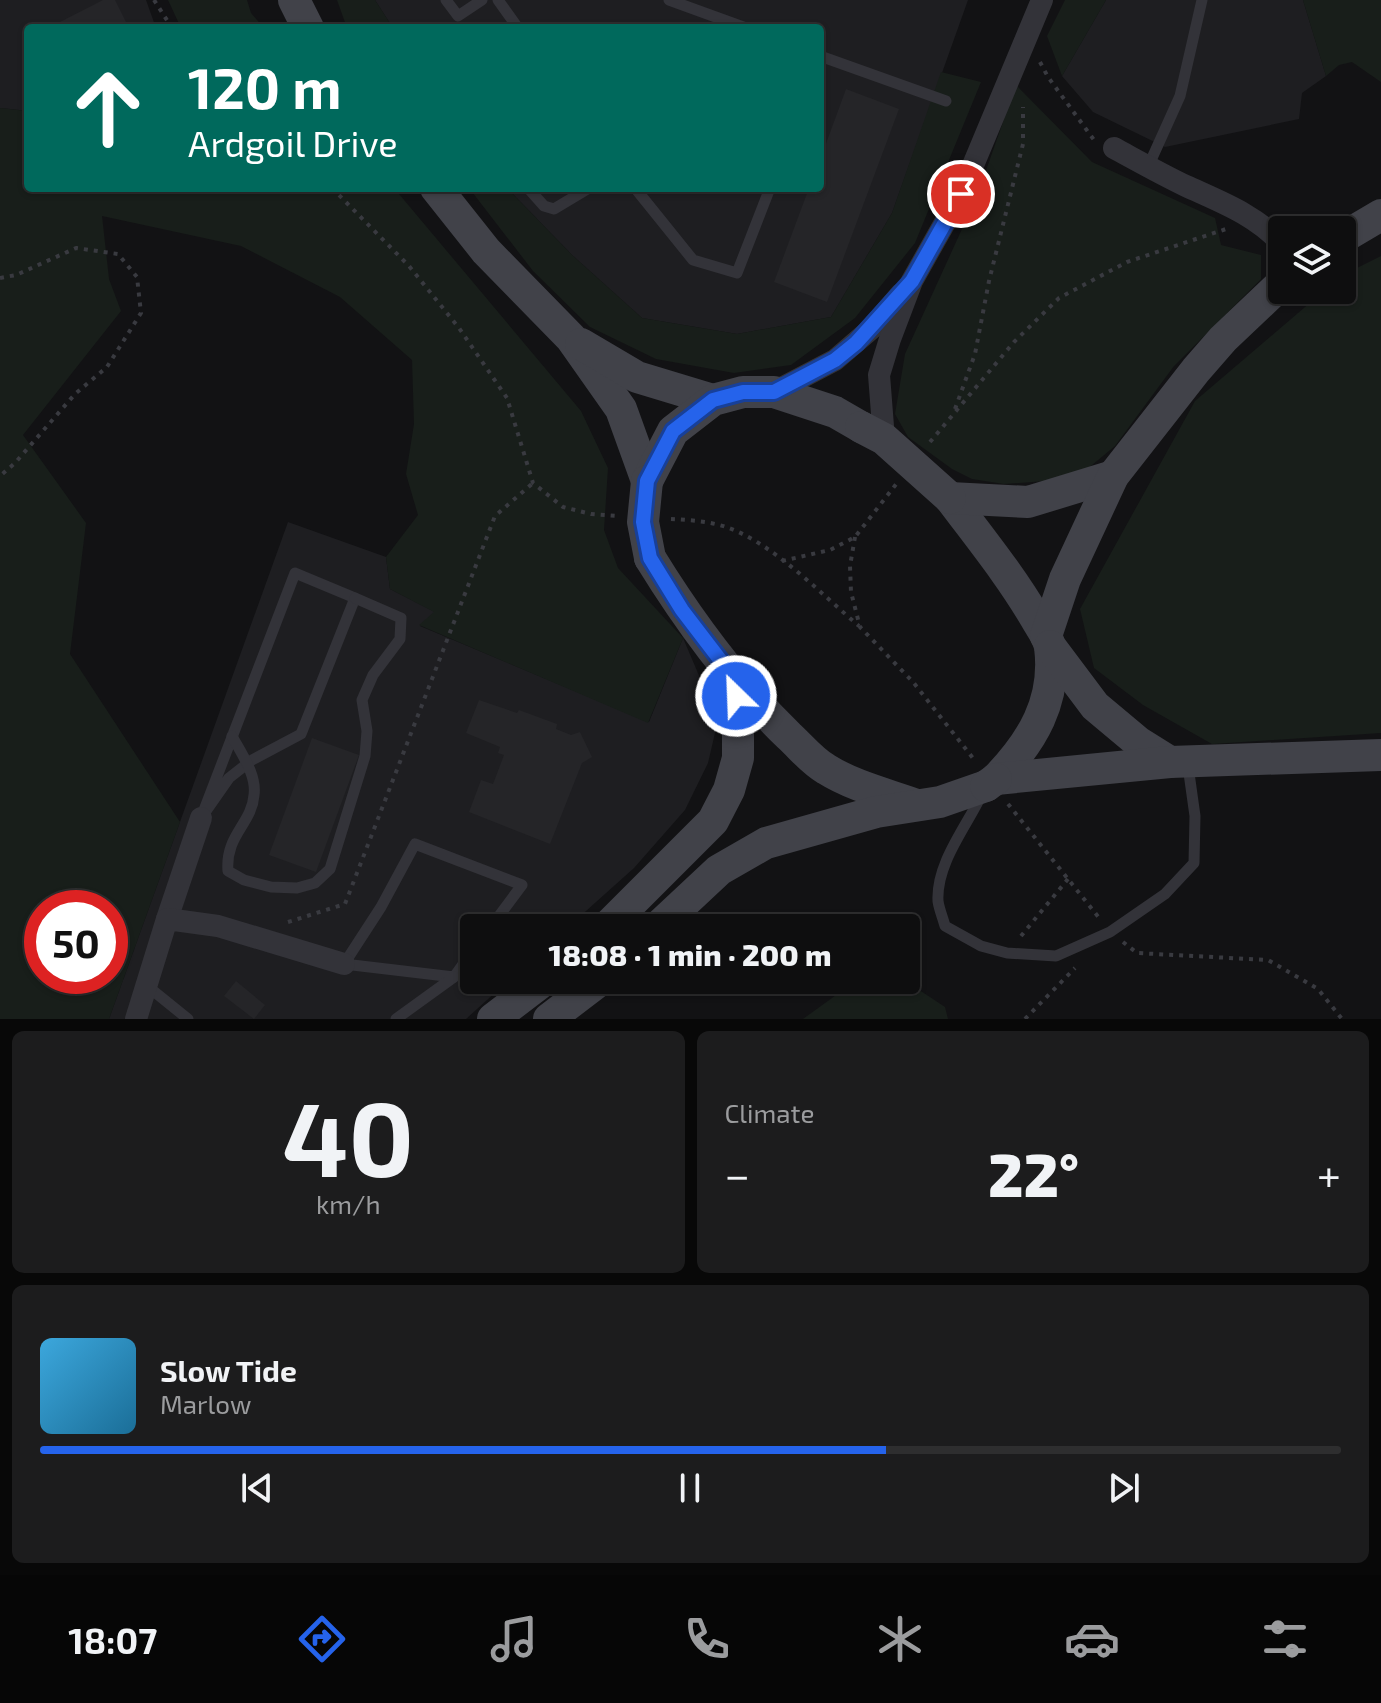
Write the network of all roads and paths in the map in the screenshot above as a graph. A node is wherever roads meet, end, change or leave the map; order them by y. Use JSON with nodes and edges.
{"nodes":[{"id":1,"x":154,"y":0,"type":"edge"},
{"id":2,"x":294,"y":0,"type":"edge"},
{"id":3,"x":446,"y":0,"type":"edge"},
{"id":4,"x":482,"y":0,"type":"edge"},
{"id":5,"x":498,"y":0,"type":"edge"},
{"id":6,"x":669,"y":0,"type":"edge"},
{"id":7,"x":1042,"y":0,"type":"edge"},
{"id":8,"x":1202,"y":0,"type":"edge"},
{"id":9,"x":169,"y":24,"type":"edge"},
{"id":10,"x":306,"y":24,"type":"edge"},
{"id":11,"x":513,"y":24,"type":"edge"},
{"id":12,"x":735,"y":24,"type":"edge"},
{"id":13,"x":1027,"y":33,"type":"junction"},
{"id":14,"x":824,"y":58,"type":"edge"},
{"id":15,"x":1023,"y":100,"type":"dead end"},
{"id":16,"x":946,"y":101,"type":"dead end"},
{"id":17,"x":1114,"y":148,"type":"joint"},
{"id":18,"x":1148,"y":167,"type":"junction"},
{"id":19,"x":336,"y":192,"type":"edge"},
{"id":20,"x":439,"y":192,"type":"edge"},
{"id":21,"x":532,"y":192,"type":"edge"},
{"id":22,"x":582,"y":192,"type":"edge"},
{"id":23,"x":638,"y":192,"type":"edge"},
{"id":24,"x":768,"y":192,"type":"edge"},
{"id":25,"x":1381,"y":215,"type":"edge"},
{"id":26,"x":1356,"y":223,"type":"edge"},
{"id":27,"x":1268,"y":231,"type":"edge"},
{"id":28,"x":1268,"y":238,"type":"edge"},
{"id":29,"x":0,"y":278,"type":"edge"},
{"id":30,"x":912,"y":281,"type":"junction"},
{"id":31,"x":1268,"y":296,"type":"edge"},
{"id":32,"x":571,"y":338,"type":"junction"},
{"id":33,"x":774,"y":392,"type":"junction"},
{"id":34,"x":713,"y":400,"type":"junction"},
{"id":35,"x":875,"y":425,"type":"junction"},
{"id":36,"x":0,"y":476,"type":"edge"},
{"id":37,"x":1113,"y":476,"type":"junction"},
{"id":38,"x":647,"y":481,"type":"junction"},
{"id":39,"x":533,"y":483,"type":"junction"},
{"id":40,"x":950,"y":498,"type":"junction"},
{"id":41,"x":621,"y":516,"type":"dead end"},
{"id":42,"x":666,"y":519,"type":"dead end"},
{"id":43,"x":782,"y":561,"type":"junction"},
{"id":44,"x":355,"y":598,"type":"junction"},
{"id":45,"x":860,"y":627,"type":"junction"},
{"id":46,"x":1048,"y":641,"type":"junction"},
{"id":47,"x":734,"y":678,"type":"junction"},
{"id":48,"x":232,"y":736,"type":"junction"},
{"id":49,"x":1381,"y":755,"type":"edge"},
{"id":50,"x":1179,"y":763,"type":"junction"},
{"id":51,"x":247,"y":764,"type":"junction"},
{"id":52,"x":992,"y":784,"type":"junction"},
{"id":53,"x":917,"y":805,"type":"junction"},
{"id":54,"x":201,"y":818,"type":"junction"},
{"id":55,"x":1068,"y":879,"type":"junction"},
{"id":56,"x":500,"y":914,"type":"edge"},
{"id":57,"x":620,"y":914,"type":"edge"},
{"id":58,"x":672,"y":914,"type":"edge"},
{"id":59,"x":167,"y":919,"type":"junction"},
{"id":60,"x":286,"y":923,"type":"dead end"},
{"id":61,"x":1110,"y":932,"type":"junction"},
{"id":62,"x":1007,"y":953,"type":"junction"},
{"id":63,"x":344,"y":964,"type":"junction"},
{"id":64,"x":1078,"y":965,"type":"dead end"},
{"id":65,"x":460,"y":969,"type":"edge"},
{"id":66,"x":454,"y":977,"type":"junction"},
{"id":67,"x":146,"y":984,"type":"junction"},
{"id":68,"x":526,"y":994,"type":"edge"},
{"id":69,"x":582,"y":994,"type":"edge"},
{"id":70,"x":136,"y":1019,"type":"edge"},
{"id":71,"x":188,"y":1019,"type":"edge"},
{"id":72,"x":396,"y":1019,"type":"edge"},
{"id":73,"x":493,"y":1019,"type":"edge"},
{"id":74,"x":549,"y":1019,"type":"edge"},
{"id":75,"x":1025,"y":1019,"type":"edge"},
{"id":76,"x":1342,"y":1019,"type":"edge"}],
"edges":[{"from":1,"to":9,"type":"path"},
{"from":2,"to":10,"type":"main road"},
{"from":3,"to":4,"type":"lane"},
{"from":5,"to":11,"type":"lane"},
{"from":6,"to":12,"type":"lane"},
{"from":7,"to":13,"type":"street"},
{"from":8,"to":18,"type":"lane"},
{"from":13,"to":17,"type":"path"},
{"from":13,"to":30,"type":"street"},
{"from":14,"to":16,"type":"lane"},
{"from":15,"to":28,"type":"path"},
{"from":17,"to":18,"type":"street"},
{"from":18,"to":27,"type":"street"},
{"from":19,"to":39,"type":"path"},
{"from":20,"to":32,"type":"main road"},
{"from":21,"to":22,"type":"lane"},
{"from":23,"to":24,"type":"lane"},
{"from":25,"to":26,"type":"main road"},
{"from":29,"to":36,"type":"path"},
{"from":30,"to":33,"type":"street"},
{"from":30,"to":35,"type":"street"},
{"from":31,"to":37,"type":"main road"},
{"from":32,"to":34,"type":"main road"},
{"from":32,"to":38,"type":"main road"},
{"from":33,"to":34,"type":"main road"},
{"from":33,"to":35,"type":"main road"},
{"from":34,"to":38,"type":"main road"},
{"from":35,"to":40,"type":"main road","bridge":true},
{"from":37,"to":40,"type":"main road"},
{"from":37,"to":46,"type":"main road"},
{"from":38,"to":47,"type":"main road","bridge":true},
{"from":39,"to":41,"type":"path"},
{"from":39,"to":60,"type":"path"},
{"from":40,"to":46,"type":"main road"},
{"from":42,"to":43,"type":"path"},
{"from":43,"to":45,"type":"path"},
{"from":43,"to":45,"type":"path"},
{"from":44,"to":48,"type":"lane"},
{"from":44,"to":51,"type":"lane"},
{"from":44,"to":51,"type":"lane"},
{"from":45,"to":52,"type":"path"},
{"from":46,"to":50,"type":"main road"},
{"from":46,"to":52,"type":"main road"},
{"from":47,"to":53,"type":"main road"},
{"from":47,"to":57,"type":"main road"},
{"from":48,"to":51,"type":"lane"},
{"from":48,"to":54,"type":"lane"},
{"from":49,"to":50,"type":"main road"},
{"from":50,"to":52,"type":"main road"},
{"from":50,"to":61,"type":"lane"},
{"from":51,"to":54,"type":"lane"},
{"from":52,"to":53,"type":"main road"},
{"from":52,"to":55,"type":"path"},
{"from":52,"to":62,"type":"lane"},
{"from":53,"to":58,"type":"main road"},
{"from":54,"to":59,"type":"street"},
{"from":55,"to":61,"type":"path"},
{"from":55,"to":62,"type":"path"},
{"from":56,"to":63,"type":"lane"},
{"from":59,"to":63,"type":"street"},
{"from":59,"to":67,"type":"street"},
{"from":61,"to":62,"type":"lane"},
{"from":61,"to":76,"type":"path"},
{"from":63,"to":66,"type":"lane"},
{"from":64,"to":75,"type":"path"},
{"from":65,"to":66,"type":"lane"},
{"from":66,"to":72,"type":"lane"},
{"from":67,"to":70,"type":"street"},
{"from":67,"to":71,"type":"lane"},
{"from":68,"to":73,"type":"main road"},
{"from":69,"to":74,"type":"main road"}]}
